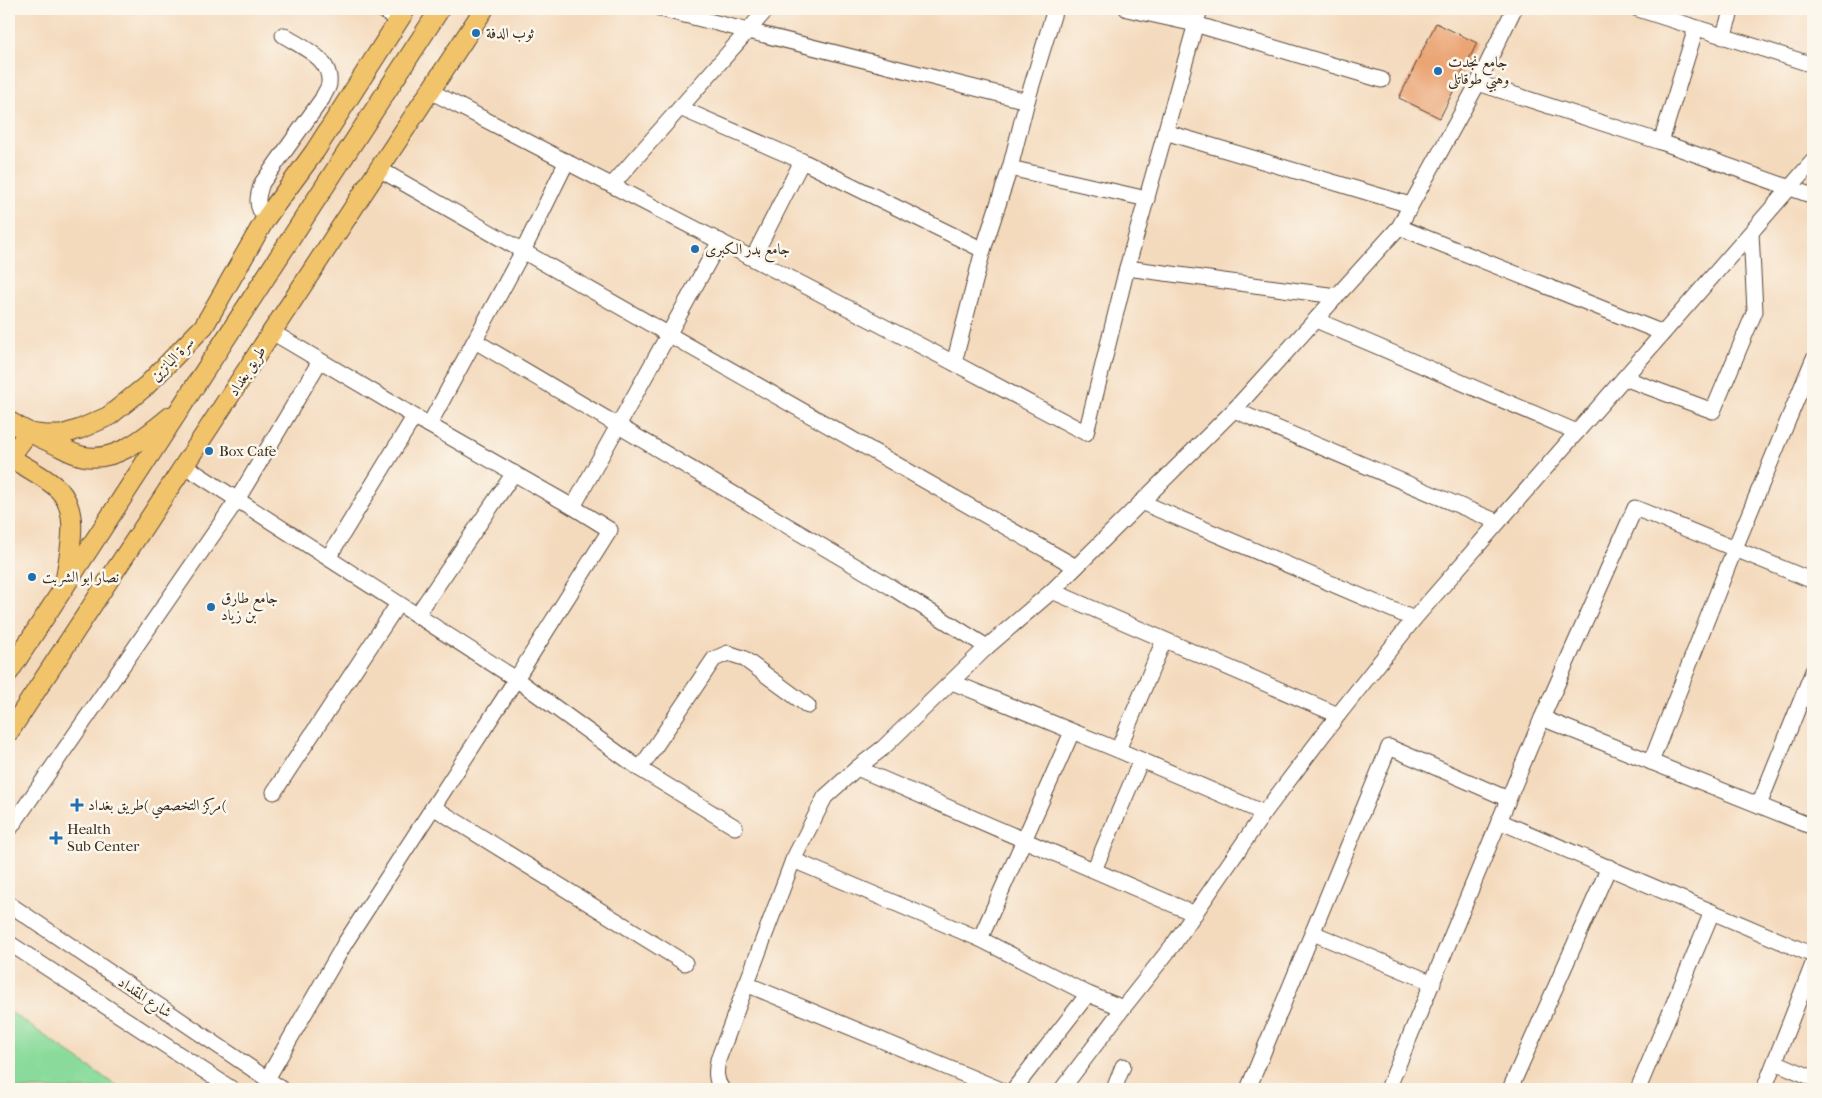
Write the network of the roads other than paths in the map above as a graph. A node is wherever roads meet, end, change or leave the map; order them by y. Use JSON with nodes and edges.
{"nodes":[{"id":1,"x":381,"y":9,"type":"edge"},
{"id":2,"x":440,"y":9,"type":"edge"},
{"id":3,"x":484,"y":9,"type":"edge"},
{"id":4,"x":660,"y":9,"type":"edge"},
{"id":5,"x":767,"y":9,"type":"edge"},
{"id":6,"x":1055,"y":9,"type":"edge"},
{"id":7,"x":1127,"y":9,"type":"edge"},
{"id":8,"x":1200,"y":9,"type":"edge"},
{"id":9,"x":1514,"y":9,"type":"edge"},
{"id":10,"x":1638,"y":9,"type":"edge"},
{"id":11,"x":1732,"y":9,"type":"edge"},
{"id":12,"x":398,"y":19,"type":"edge"},
{"id":13,"x":1195,"y":24,"type":"junction"},
{"id":14,"x":1696,"y":28,"type":"junction"},
{"id":15,"x":748,"y":32,"type":"junction"},
{"id":16,"x":283,"y":35,"type":"dead end"},
{"id":17,"x":1723,"y":36,"type":"junction"},
{"id":18,"x":1813,"y":65,"type":"edge"},
{"id":19,"x":1382,"y":80,"type":"dead end"},
{"id":20,"x":1478,"y":83,"type":"junction"},
{"id":21,"x":430,"y":91,"type":"junction"},
{"id":22,"x":1027,"y":101,"type":"junction"},
{"id":23,"x":680,"y":108,"type":"junction"},
{"id":24,"x":1165,"y":132,"type":"junction"},
{"id":25,"x":1661,"y":142,"type":"junction"},
{"id":26,"x":567,"y":161,"type":"junction"},
{"id":27,"x":802,"y":161,"type":"junction"},
{"id":28,"x":1813,"y":161,"type":"edge"},
{"id":29,"x":1010,"y":168,"type":"junction"},
{"id":30,"x":379,"y":169,"type":"junction"},
{"id":31,"x":612,"y":185,"type":"junction"},
{"id":32,"x":1790,"y":187,"type":"junction"},
{"id":33,"x":1813,"y":196,"type":"edge"},
{"id":34,"x":1147,"y":199,"type":"junction"},
{"id":35,"x":1410,"y":206,"type":"junction"},
{"id":36,"x":266,"y":218,"type":"junction"},
{"id":37,"x":1399,"y":226,"type":"junction"},
{"id":38,"x":1750,"y":233,"type":"junction"},
{"id":39,"x":720,"y":241,"type":"junction"},
{"id":40,"x":983,"y":250,"type":"junction"},
{"id":41,"x":523,"y":251,"type":"junction"},
{"id":42,"x":753,"y":258,"type":"junction"},
{"id":43,"x":1127,"y":268,"type":"junction"},
{"id":44,"x":1336,"y":296,"type":"junction"},
{"id":45,"x":1316,"y":320,"type":"junction"},
{"id":46,"x":272,"y":332,"type":"junction"},
{"id":47,"x":1663,"y":333,"type":"junction"},
{"id":48,"x":670,"y":334,"type":"junction"},
{"id":49,"x":475,"y":341,"type":"junction"},
{"id":50,"x":1813,"y":360,"type":"edge"},
{"id":51,"x":320,"y":361,"type":"junction"},
{"id":52,"x":954,"y":363,"type":"junction"},
{"id":53,"x":1624,"y":378,"type":"junction"},
{"id":54,"x":182,"y":408,"type":"junction"},
{"id":55,"x":1234,"y":410,"type":"junction"},
{"id":56,"x":414,"y":416,"type":"junction"},
{"id":57,"x":9,"y":421,"type":"edge"},
{"id":58,"x":429,"y":425,"type":"junction"},
{"id":59,"x":619,"y":426,"type":"junction"},
{"id":60,"x":1577,"y":432,"type":"junction"},
{"id":61,"x":28,"y":433,"type":"junction"},
{"id":62,"x":9,"y":459,"type":"edge"},
{"id":63,"x":185,"y":466,"type":"junction"},
{"id":64,"x":514,"y":473,"type":"junction"},
{"id":65,"x":237,"y":500,"type":"junction"},
{"id":66,"x":1141,"y":502,"type":"junction"},
{"id":67,"x":573,"y":507,"type":"junction"},
{"id":68,"x":1498,"y":522,"type":"junction"},
{"id":69,"x":1735,"y":548,"type":"junction"},
{"id":70,"x":328,"y":558,"type":"junction"},
{"id":71,"x":1076,"y":567,"type":"junction"},
{"id":72,"x":1813,"y":580,"type":"edge"},
{"id":73,"x":64,"y":588,"type":"junction"},
{"id":74,"x":1052,"y":591,"type":"junction"},
{"id":75,"x":398,"y":604,"type":"junction"},
{"id":76,"x":417,"y":615,"type":"junction"},
{"id":77,"x":1414,"y":619,"type":"junction"},
{"id":78,"x":1164,"y":640,"type":"junction"},
{"id":79,"x":987,"y":647,"type":"junction"},
{"id":80,"x":16,"y":654,"type":"edge"},
{"id":81,"x":1813,"y":671,"type":"edge"},
{"id":82,"x":9,"y":672,"type":"edge"},
{"id":83,"x":516,"y":679,"type":"junction"},
{"id":84,"x":952,"y":682,"type":"junction"},
{"id":85,"x":808,"y":706,"type":"dead end"},
{"id":86,"x":1338,"y":714,"type":"junction"},
{"id":87,"x":1542,"y":718,"type":"junction"},
{"id":88,"x":9,"y":732,"type":"edge"},
{"id":89,"x":1072,"y":732,"type":"junction"},
{"id":90,"x":1118,"y":750,"type":"junction"},
{"id":91,"x":1141,"y":760,"type":"junction"},
{"id":92,"x":1651,"y":762,"type":"junction"},
{"id":93,"x":857,"y":768,"type":"junction"},
{"id":94,"x":640,"y":769,"type":"junction"},
{"id":95,"x":274,"y":792,"type":"dead end"},
{"id":96,"x":1508,"y":799,"type":"junction"},
{"id":97,"x":1759,"y":806,"type":"junction"},
{"id":98,"x":433,"y":807,"type":"junction"},
{"id":99,"x":1264,"y":813,"type":"junction"},
{"id":100,"x":1499,"y":821,"type":"junction"},
{"id":101,"x":735,"y":827,"type":"dead end"},
{"id":102,"x":1813,"y":828,"type":"edge"},
{"id":103,"x":9,"y":830,"type":"edge"},
{"id":104,"x":1025,"y":840,"type":"junction"},
{"id":105,"x":793,"y":860,"type":"junction"},
{"id":106,"x":1609,"y":867,"type":"junction"},
{"id":107,"x":1094,"y":870,"type":"junction"},
{"id":108,"x":9,"y":905,"type":"edge"},
{"id":109,"x":1712,"y":912,"type":"junction"},
{"id":110,"x":1195,"y":914,"type":"junction"},
{"id":111,"x":1312,"y":934,"type":"junction"},
{"id":112,"x":980,"y":939,"type":"junction"},
{"id":113,"x":9,"y":943,"type":"edge"},
{"id":114,"x":1813,"y":955,"type":"edge"},
{"id":115,"x":685,"y":963,"type":"dead end"},
{"id":116,"x":1813,"y":964,"type":"edge"},
{"id":117,"x":1432,"y":983,"type":"junction"},
{"id":118,"x":746,"y":984,"type":"junction"},
{"id":119,"x":1088,"y":994,"type":"junction"},
{"id":120,"x":1123,"y":1008,"type":"junction"},
{"id":121,"x":1775,"y":1062,"type":"junction"},
{"id":122,"x":1123,"y":1066,"type":"dead end"},
{"id":123,"x":1813,"y":1078,"type":"edge"},
{"id":124,"x":267,"y":1079,"type":"junction"},
{"id":125,"x":232,"y":1089,"type":"edge"},
{"id":126,"x":282,"y":1089,"type":"edge"},
{"id":127,"x":722,"y":1089,"type":"edge"},
{"id":128,"x":999,"y":1089,"type":"edge"},
{"id":129,"x":1014,"y":1089,"type":"edge"},
{"id":130,"x":1062,"y":1089,"type":"edge"},
{"id":131,"x":1114,"y":1089,"type":"edge"},
{"id":132,"x":1248,"y":1089,"type":"edge"},
{"id":133,"x":1388,"y":1089,"type":"edge"},
{"id":134,"x":1510,"y":1089,"type":"edge"},
{"id":135,"x":1638,"y":1089,"type":"edge"},
{"id":136,"x":1764,"y":1089,"type":"edge"}],
"edges":[{"from":1,"to":12,"type":"street"},
{"from":2,"to":54,"type":"main road"},
{"from":3,"to":21,"type":"main road","name":"طريق بغداد"},
{"from":4,"to":15,"type":"street"},
{"from":5,"to":15,"type":"street"},
{"from":6,"to":22,"type":"street"},
{"from":7,"to":13,"type":"street"},
{"from":8,"to":13,"type":"street"},
{"from":9,"to":20,"type":"street"},
{"from":10,"to":14,"type":"street"},
{"from":11,"to":17,"type":"street"},
{"from":12,"to":36,"type":"main road","name":"سرة البانزين"},
{"from":13,"to":19,"type":"street"},
{"from":13,"to":24,"type":"street"},
{"from":14,"to":17,"type":"street"},
{"from":14,"to":25,"type":"street"},
{"from":15,"to":22,"type":"street"},
{"from":15,"to":23,"type":"street"},
{"from":16,"to":36,"type":"street"},
{"from":17,"to":18,"type":"street"},
{"from":20,"to":25,"type":"street"},
{"from":20,"to":35,"type":"street"},
{"from":21,"to":26,"type":"street"},
{"from":21,"to":30,"type":"main road","name":"طريق بغداد"},
{"from":22,"to":29,"type":"street"},
{"from":23,"to":27,"type":"street"},
{"from":23,"to":31,"type":"street"},
{"from":24,"to":34,"type":"street"},
{"from":24,"to":35,"type":"street"},
{"from":25,"to":32,"type":"street"},
{"from":26,"to":31,"type":"street"},
{"from":26,"to":41,"type":"street"},
{"from":27,"to":40,"type":"street"},
{"from":27,"to":42,"type":"street"},
{"from":28,"to":32,"type":"street"},
{"from":29,"to":34,"type":"street"},
{"from":29,"to":40,"type":"street"},
{"from":30,"to":41,"type":"street"},
{"from":30,"to":46,"type":"main road","name":"طريق بغداد"},
{"from":31,"to":39,"type":"street"},
{"from":32,"to":33,"type":"street"},
{"from":32,"to":38,"type":"street"},
{"from":34,"to":43,"type":"street"},
{"from":35,"to":37,"type":"street"},
{"from":36,"to":61,"type":"main road","name":"سرة البانزين"},
{"from":37,"to":44,"type":"street"},
{"from":37,"to":47,"type":"street"},
{"from":38,"to":47,"type":"street"},
{"from":38,"to":53,"type":"street"},
{"from":39,"to":42,"type":"street"},
{"from":39,"to":48,"type":"street"},
{"from":40,"to":52,"type":"street"},
{"from":41,"to":48,"type":"street"},
{"from":41,"to":49,"type":"street"},
{"from":42,"to":52,"type":"street"},
{"from":43,"to":44,"type":"street"},
{"from":43,"to":52,"type":"street"},
{"from":44,"to":45,"type":"street"},
{"from":45,"to":55,"type":"street"},
{"from":45,"to":60,"type":"street"},
{"from":46,"to":51,"type":"street"},
{"from":46,"to":63,"type":"main road","name":"طريق بغداد"},
{"from":47,"to":53,"type":"street"},
{"from":48,"to":59,"type":"street"},
{"from":48,"to":71,"type":"street"},
{"from":49,"to":58,"type":"street"},
{"from":49,"to":59,"type":"street"},
{"from":50,"to":69,"type":"street"},
{"from":51,"to":56,"type":"street"},
{"from":51,"to":65,"type":"street"},
{"from":53,"to":60,"type":"street"},
{"from":54,"to":61,"type":"main road"},
{"from":54,"to":73,"type":"main road"},
{"from":55,"to":66,"type":"street"},
{"from":55,"to":68,"type":"street"},
{"from":56,"to":58,"type":"street"},
{"from":56,"to":70,"type":"street"},
{"from":57,"to":61,"type":"main road"},
{"from":58,"to":64,"type":"street"},
{"from":59,"to":67,"type":"street"},
{"from":59,"to":79,"type":"street"},
{"from":60,"to":68,"type":"street"},
{"from":61,"to":62,"type":"main road"},
{"from":62,"to":73,"type":"main road"},
{"from":63,"to":65,"type":"street"},
{"from":63,"to":88,"type":"main road","name":"طريق بغداد"},
{"from":64,"to":67,"type":"street"},
{"from":64,"to":76,"type":"street"},
{"from":65,"to":70,"type":"street"},
{"from":65,"to":103,"type":"street"},
{"from":66,"to":71,"type":"street"},
{"from":66,"to":77,"type":"street"},
{"from":67,"to":83,"type":"street"},
{"from":68,"to":77,"type":"street"},
{"from":69,"to":72,"type":"street"},
{"from":69,"to":87,"type":"street"},
{"from":69,"to":92,"type":"street"},
{"from":70,"to":75,"type":"street"},
{"from":71,"to":74,"type":"street"},
{"from":73,"to":80,"type":"main road"},
{"from":74,"to":78,"type":"street"},
{"from":74,"to":79,"type":"street"},
{"from":75,"to":76,"type":"street"},
{"from":75,"to":95,"type":"street"},
{"from":76,"to":83,"type":"street"},
{"from":77,"to":86,"type":"street"},
{"from":78,"to":86,"type":"street"},
{"from":78,"to":90,"type":"street"},
{"from":79,"to":84,"type":"street"},
{"from":80,"to":82,"type":"main road"},
{"from":81,"to":97,"type":"street"},
{"from":83,"to":94,"type":"street"},
{"from":83,"to":98,"type":"street"},
{"from":84,"to":89,"type":"street"},
{"from":84,"to":93,"type":"street"},
{"from":85,"to":94,"type":"street"},
{"from":86,"to":99,"type":"street"},
{"from":87,"to":92,"type":"street"},
{"from":87,"to":96,"type":"street"},
{"from":89,"to":90,"type":"street"},
{"from":89,"to":104,"type":"street"},
{"from":90,"to":91,"type":"street"},
{"from":91,"to":99,"type":"street"},
{"from":91,"to":107,"type":"street"},
{"from":92,"to":97,"type":"street"},
{"from":93,"to":104,"type":"street"},
{"from":93,"to":105,"type":"street"},
{"from":94,"to":101,"type":"street"},
{"from":96,"to":100,"type":"street"},
{"from":96,"to":111,"type":"street"},
{"from":97,"to":102,"type":"street"},
{"from":98,"to":115,"type":"street"},
{"from":98,"to":124,"type":"street"},
{"from":99,"to":110,"type":"street"},
{"from":100,"to":106,"type":"street"},
{"from":100,"to":117,"type":"street"},
{"from":104,"to":107,"type":"street"},
{"from":104,"to":112,"type":"street"},
{"from":105,"to":112,"type":"street"},
{"from":105,"to":118,"type":"street"},
{"from":106,"to":109,"type":"street"},
{"from":106,"to":134,"type":"street"},
{"from":107,"to":110,"type":"street"},
{"from":108,"to":124,"type":"street","name":"شارع المقداد"},
{"from":109,"to":114,"type":"street"},
{"from":109,"to":135,"type":"street"},
{"from":110,"to":120,"type":"street"},
{"from":111,"to":117,"type":"street"},
{"from":111,"to":132,"type":"street"},
{"from":112,"to":119,"type":"street"},
{"from":113,"to":125,"type":"street","name":"شارع المقداد"},
{"from":116,"to":121,"type":"street"},
{"from":117,"to":133,"type":"street"},
{"from":118,"to":127,"type":"street"},
{"from":118,"to":128,"type":"street"},
{"from":119,"to":120,"type":"street"},
{"from":119,"to":129,"type":"street"},
{"from":120,"to":130,"type":"street"},
{"from":121,"to":123,"type":"street"},
{"from":121,"to":136,"type":"street"},
{"from":122,"to":131,"type":"street"},
{"from":124,"to":126,"type":"street","name":"شارع المقداد"}]}
